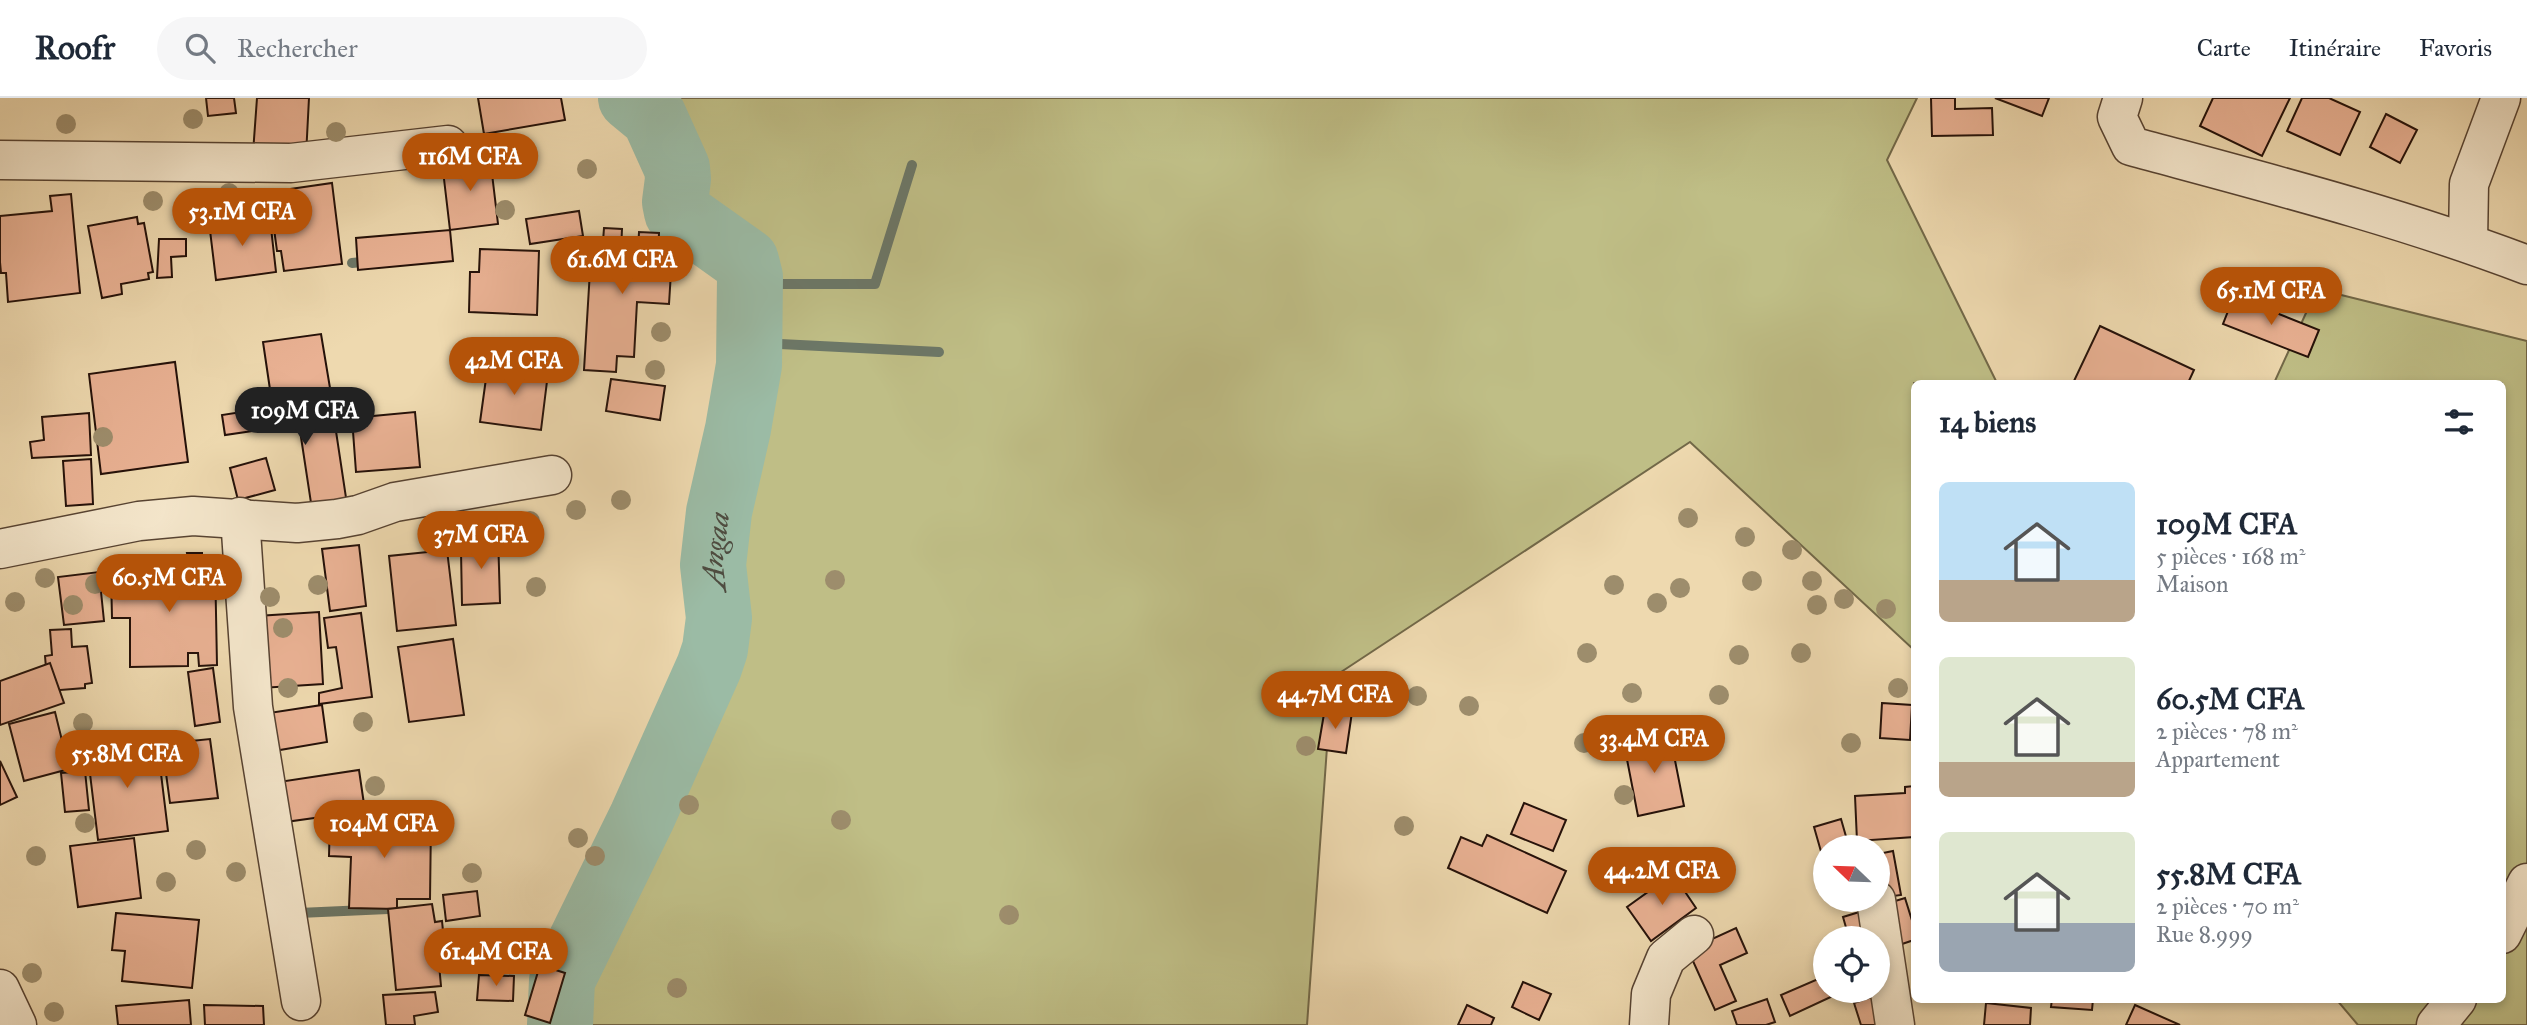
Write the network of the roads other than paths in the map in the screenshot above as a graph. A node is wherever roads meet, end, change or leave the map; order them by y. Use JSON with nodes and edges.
{"nodes":[{"id":1,"x":2123,"y":98,"type":"edge"},
{"id":2,"x":2501,"y":98,"type":"edge"},
{"id":3,"x":448,"y":145,"type":"dead end"},
{"id":4,"x":0,"y":160,"type":"edge"},
{"id":5,"x":2468,"y":242,"type":"junction"},
{"id":6,"x":2527,"y":265,"type":"edge"},
{"id":7,"x":552,"y":475,"type":"dead end"},
{"id":8,"x":240,"y":517,"type":"junction"},
{"id":9,"x":0,"y":549,"type":"edge"},
{"id":10,"x":2527,"y":883,"type":"edge"},
{"id":11,"x":1878,"y":912,"type":"edge"},
{"id":12,"x":2506,"y":926,"type":"edge"},
{"id":13,"x":1694,"y":935,"type":"dead end"},
{"id":14,"x":0,"y":989,"type":"edge"},
{"id":15,"x":301,"y":1001,"type":"dead end"},
{"id":16,"x":2454,"y":1003,"type":"edge"},
{"id":17,"x":17,"y":1025,"type":"edge"},
{"id":18,"x":1649,"y":1025,"type":"edge"},
{"id":19,"x":1895,"y":1025,"type":"edge"},
{"id":20,"x":2436,"y":1025,"type":"edge"}],
"edges":[{"from":1,"to":5,"type":"street"},
{"from":2,"to":5,"type":"street"},
{"from":3,"to":4,"type":"street"},
{"from":5,"to":6,"type":"street"},
{"from":7,"to":8,"type":"street"},
{"from":8,"to":9,"type":"street"},
{"from":8,"to":15,"type":"street"},
{"from":10,"to":12,"type":"street"},
{"from":11,"to":19,"type":"street"},
{"from":13,"to":18,"type":"street"},
{"from":14,"to":17,"type":"street"},
{"from":16,"to":20,"type":"street"}]}
